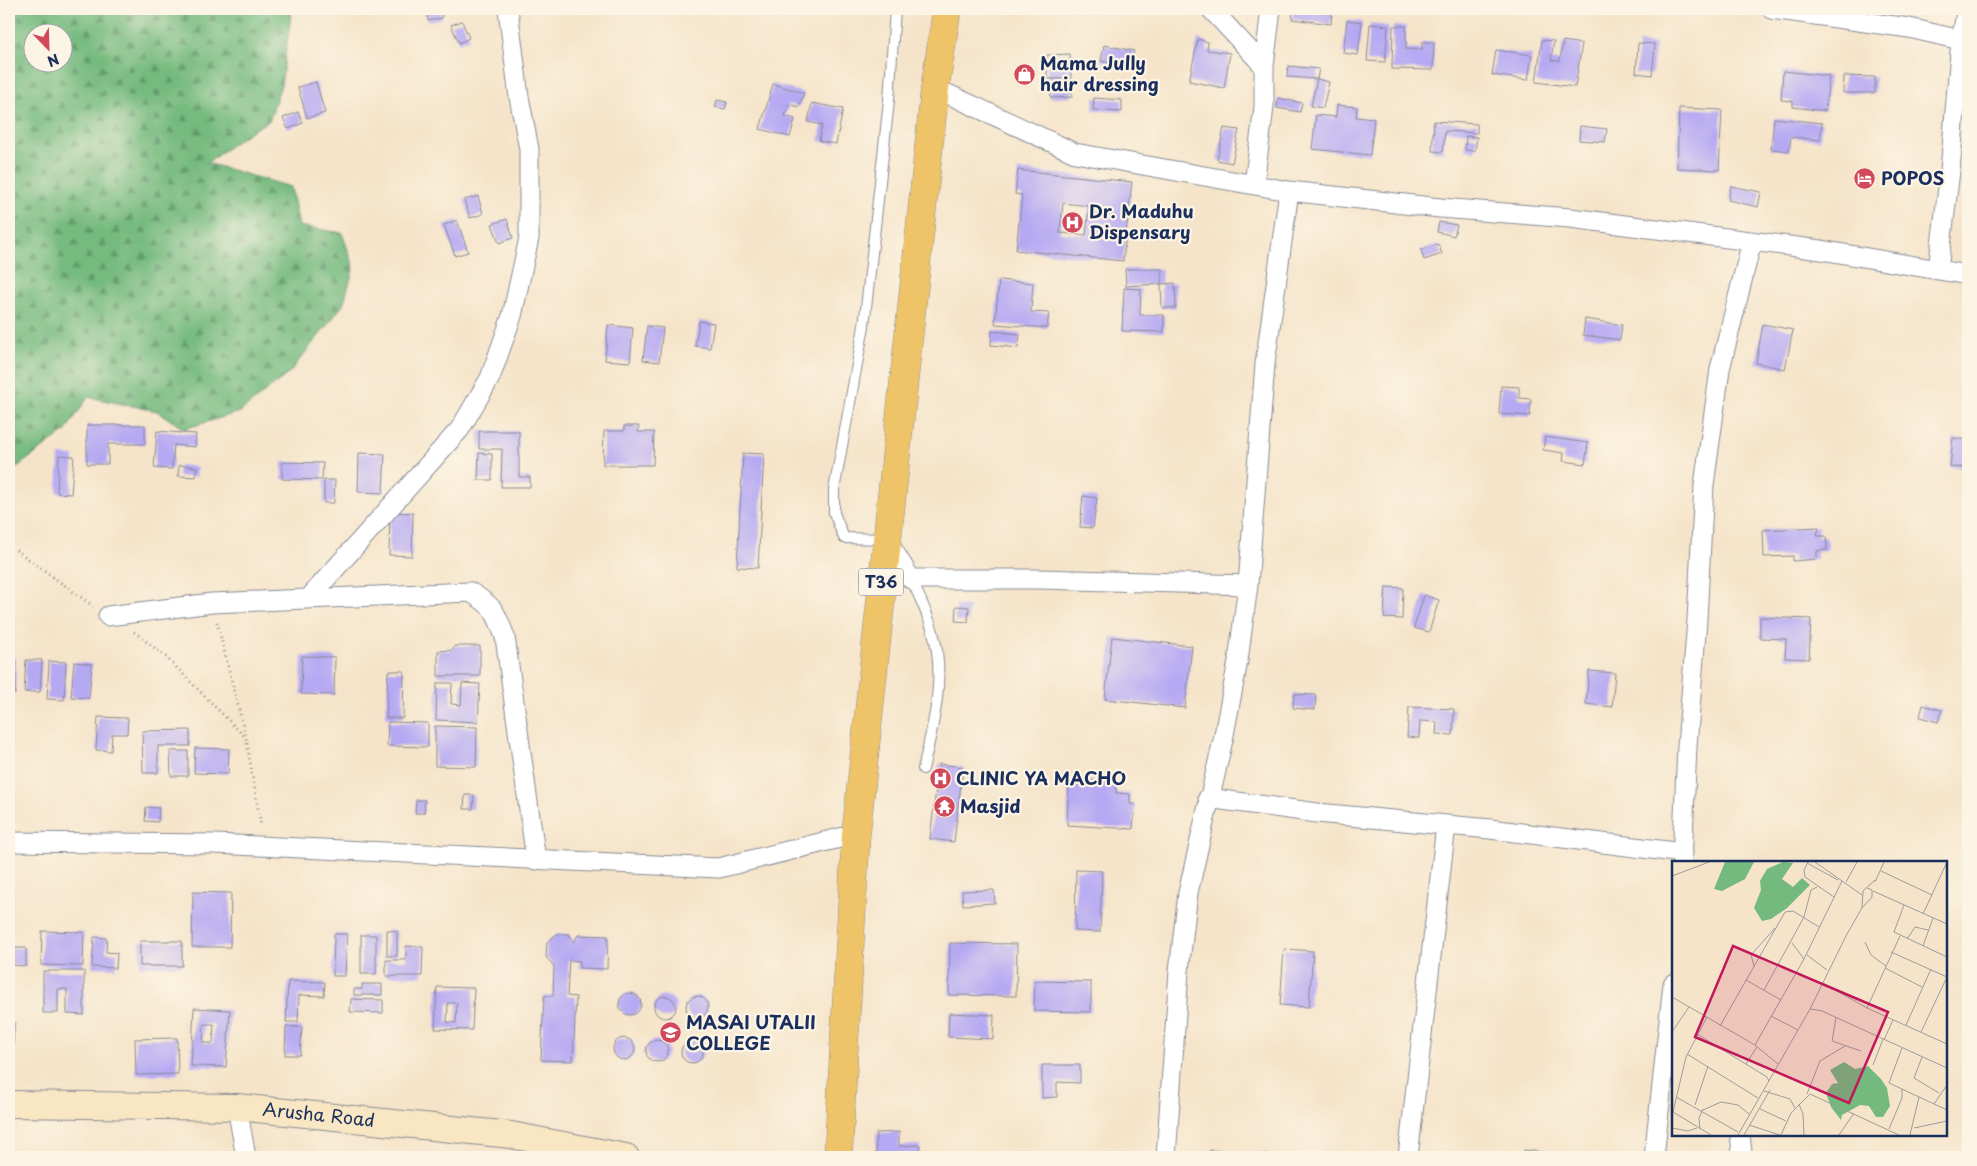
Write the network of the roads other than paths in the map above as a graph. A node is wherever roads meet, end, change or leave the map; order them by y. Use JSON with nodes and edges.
{"nodes":[{"id":1,"x":508,"y":9,"type":"edge"},
{"id":2,"x":895,"y":9,"type":"edge"},
{"id":3,"x":946,"y":9,"type":"edge"},
{"id":4,"x":1211,"y":9,"type":"edge"},
{"id":5,"x":1271,"y":9,"type":"edge"},
{"id":6,"x":1771,"y":9,"type":"edge"},
{"id":7,"x":1967,"y":9,"type":"edge"},
{"id":8,"x":1961,"y":40,"type":"junction"},
{"id":9,"x":1264,"y":66,"type":"junction"},
{"id":10,"x":935,"y":88,"type":"junction"},
{"id":11,"x":1254,"y":184,"type":"junction"},
{"id":12,"x":1289,"y":191,"type":"junction"},
{"id":13,"x":1752,"y":241,"type":"junction"},
{"id":14,"x":1938,"y":270,"type":"junction"},
{"id":15,"x":1968,"y":276,"type":"edge"},
{"id":16,"x":886,"y":539,"type":"junction"},
{"id":17,"x":911,"y":579,"type":"junction"},
{"id":18,"x":1248,"y":585,"type":"junction"},
{"id":19,"x":309,"y":598,"type":"junction"},
{"id":20,"x":108,"y":616,"type":"road end"},
{"id":21,"x":923,"y":769,"type":"dead end"},
{"id":22,"x":1208,"y":798,"type":"junction"},
{"id":23,"x":1446,"y":825,"type":"junction"},
{"id":24,"x":856,"y":834,"type":"junction"},
{"id":25,"x":9,"y":842,"type":"edge"},
{"id":26,"x":1683,"y":857,"type":"edge"},
{"id":27,"x":536,"y":860,"type":"junction"},
{"id":28,"x":1672,"y":1005,"type":"edge"},
{"id":29,"x":1670,"y":1047,"type":"edge"},
{"id":30,"x":9,"y":1104,"type":"edge"},
{"id":31,"x":238,"y":1107,"type":"junction"},
{"id":32,"x":1740,"y":1136,"type":"edge"},
{"id":33,"x":246,"y":1157,"type":"edge"},
{"id":34,"x":626,"y":1157,"type":"edge"},
{"id":35,"x":838,"y":1157,"type":"edge"},
{"id":36,"x":1166,"y":1157,"type":"edge"},
{"id":37,"x":1408,"y":1157,"type":"edge"},
{"id":38,"x":1654,"y":1157,"type":"edge"},
{"id":39,"x":1740,"y":1157,"type":"edge"}],
"edges":[{"from":1,"to":19,"type":"street"},
{"from":2,"to":16,"type":"lane"},
{"from":3,"to":10,"type":"highway","number":"T36"},
{"from":4,"to":9,"type":"street"},
{"from":5,"to":9,"type":"street"},
{"from":6,"to":8,"type":"street"},
{"from":7,"to":8,"type":"street"},
{"from":8,"to":14,"type":"street"},
{"from":9,"to":11,"type":"street"},
{"from":10,"to":11,"type":"street"},
{"from":10,"to":16,"type":"highway","number":"T36"},
{"from":11,"to":12,"type":"street"},
{"from":12,"to":13,"type":"street"},
{"from":12,"to":18,"type":"street"},
{"from":13,"to":14,"type":"street"},
{"from":13,"to":26,"type":"street"},
{"from":14,"to":15,"type":"street"},
{"from":16,"to":17,"type":"street"},
{"from":16,"to":24,"type":"highway","number":"T36"},
{"from":17,"to":18,"type":"street"},
{"from":17,"to":21,"type":"lane"},
{"from":18,"to":22,"type":"street"},
{"from":19,"to":20,"type":"street"},
{"from":19,"to":27,"type":"street"},
{"from":22,"to":23,"type":"street"},
{"from":22,"to":36,"type":"street"},
{"from":23,"to":26,"type":"street"},
{"from":23,"to":37,"type":"street"},
{"from":24,"to":27,"type":"street"},
{"from":24,"to":35,"type":"highway","number":"T36"},
{"from":25,"to":27,"type":"street"},
{"from":28,"to":29,"type":"street"},
{"from":29,"to":38,"type":"street"},
{"from":30,"to":31,"type":"main road","name":"Arusha Road"},
{"from":31,"to":33,"type":"street"},
{"from":31,"to":34,"type":"main road","name":"Arusha Road"},
{"from":32,"to":39,"type":"street"}]}
